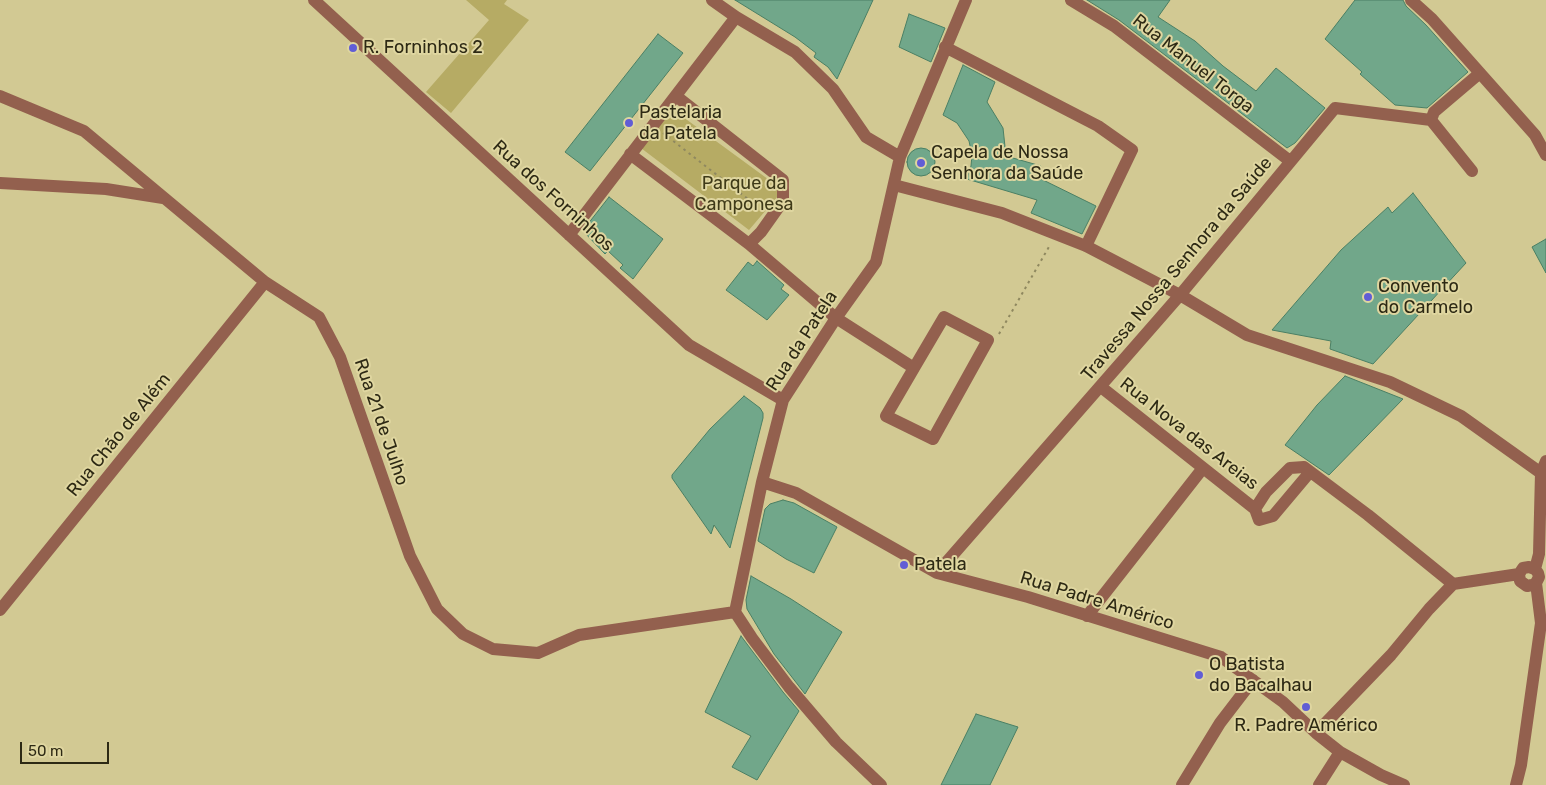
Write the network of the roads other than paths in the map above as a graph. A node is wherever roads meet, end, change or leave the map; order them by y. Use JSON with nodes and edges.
{"nodes":[{"id":1,"x":314,"y":0,"type":"edge"},
{"id":2,"x":712,"y":0,"type":"edge"},
{"id":3,"x":966,"y":0,"type":"edge"},
{"id":4,"x":1070,"y":0,"type":"edge"},
{"id":5,"x":1411,"y":0,"type":"edge"},
{"id":6,"x":736,"y":17,"type":"junction"},
{"id":7,"x":945,"y":47,"type":"junction"},
{"id":8,"x":1480,"y":73,"type":"junction"},
{"id":9,"x":0,"y":96,"type":"edge"},
{"id":10,"x":676,"y":96,"type":"junction"},
{"id":11,"x":1431,"y":120,"type":"junction"},
{"id":12,"x":630,"y":154,"type":"junction"},
{"id":13,"x":1546,"y":155,"type":"edge"},
{"id":14,"x":900,"y":157,"type":"junction"},
{"id":15,"x":1290,"y":161,"type":"junction"},
{"id":16,"x":1472,"y":171,"type":"dead end"},
{"id":17,"x":0,"y":183,"type":"edge"},
{"id":18,"x":894,"y":185,"type":"junction"},
{"id":19,"x":166,"y":199,"type":"junction"},
{"id":20,"x":569,"y":234,"type":"junction"},
{"id":21,"x":749,"y":244,"type":"junction"},
{"id":22,"x":1086,"y":246,"type":"junction"},
{"id":23,"x":265,"y":282,"type":"junction"},
{"id":24,"x":1180,"y":295,"type":"junction"},
{"id":25,"x":836,"y":318,"type":"junction"},
{"id":26,"x":914,"y":368,"type":"junction"},
{"id":27,"x":1101,"y":387,"type":"junction"},
{"id":28,"x":782,"y":400,"type":"junction"},
{"id":29,"x":1546,"y":460,"type":"edge"},
{"id":30,"x":1203,"y":468,"type":"junction"},
{"id":31,"x":1310,"y":472,"type":"junction"},
{"id":32,"x":1541,"y":473,"type":"junction"},
{"id":33,"x":762,"y":482,"type":"junction"},
{"id":34,"x":1255,"y":509,"type":"junction"},
{"id":35,"x":1535,"y":569,"type":"junction"},
{"id":36,"x":937,"y":573,"type":"junction"},
{"id":37,"x":1519,"y":574,"type":"junction"},
{"id":38,"x":1536,"y":583,"type":"junction"},
{"id":39,"x":1453,"y":584,"type":"junction"},
{"id":40,"x":0,"y":610,"type":"edge"},
{"id":41,"x":734,"y":612,"type":"junction"},
{"id":42,"x":1087,"y":616,"type":"junction"},
{"id":43,"x":1546,"y":668,"type":"edge"},
{"id":44,"x":1534,"y":679,"type":"junction"},
{"id":45,"x":1252,"y":680,"type":"junction"},
{"id":46,"x":1316,"y":733,"type":"junction"},
{"id":47,"x":1340,"y":752,"type":"junction"},
{"id":48,"x":881,"y":785,"type":"edge"},
{"id":49,"x":1182,"y":785,"type":"edge"},
{"id":50,"x":1319,"y":785,"type":"edge"},
{"id":51,"x":1404,"y":785,"type":"edge"},
{"id":52,"x":1516,"y":785,"type":"edge"}],
"edges":[{"from":1,"to":20,"type":"street","name":"Rua dos Forninhos"},
{"from":2,"to":6,"type":"street"},
{"from":3,"to":7,"type":"street","name":"Rua da Patela"},
{"from":4,"to":15,"type":"street","name":"Rua Manuel Torga"},
{"from":5,"to":8,"type":"street"},
{"from":6,"to":10,"type":"street"},
{"from":6,"to":14,"type":"street"},
{"from":7,"to":14,"type":"street","name":"Rua da Patela"},
{"from":7,"to":22,"type":"street"},
{"from":8,"to":11,"type":"street"},
{"from":8,"to":13,"type":"street"},
{"from":9,"to":19,"type":"street","name":"Rua 21 de Julho"},
{"from":10,"to":12,"type":"street"},
{"from":10,"to":21,"type":"street"},
{"from":11,"to":15,"type":"street","name":"Travessa Nossa Senhora da Saúde"},
{"from":11,"to":16,"type":"street"},
{"from":12,"to":20,"type":"street"},
{"from":12,"to":21,"type":"street"},
{"from":14,"to":18,"type":"street","name":"Rua da Patela"},
{"from":15,"to":24,"type":"street","name":"Travessa Nossa Senhora da Saúde"},
{"from":17,"to":19,"type":"street"},
{"from":18,"to":22,"type":"street"},
{"from":18,"to":25,"type":"street","name":"Rua da Patela"},
{"from":19,"to":23,"type":"street","name":"Rua 21 de Julho"},
{"from":20,"to":28,"type":"street","name":"Rua dos Forninhos"},
{"from":21,"to":25,"type":"street"},
{"from":22,"to":24,"type":"street"},
{"from":23,"to":40,"type":"street","name":"Rua Chão de Além"},
{"from":23,"to":41,"type":"street","name":"Rua 21 de Julho"},
{"from":24,"to":27,"type":"street","name":"Travessa Nossa Senhora da Saúde"},
{"from":24,"to":32,"type":"street"},
{"from":25,"to":26,"type":"street"},
{"from":25,"to":28,"type":"street","name":"Rua da Patela"},
{"from":26,"to":26,"type":"street"},
{"from":27,"to":30,"type":"street","name":"Rua Nova das Areias"},
{"from":27,"to":36,"type":"street","name":"Travessa Nossa Senhora da Saúde"},
{"from":28,"to":33,"type":"street","name":"Rua da Patela"},
{"from":29,"to":32,"type":"street"},
{"from":30,"to":34,"type":"street","name":"Rua Nova das Areias"},
{"from":30,"to":42,"type":"street"},
{"from":31,"to":34,"type":"street","name":"Rua Nova das Areias"},
{"from":31,"to":34,"type":"street","name":"Rua Nova das Areias"},
{"from":31,"to":39,"type":"street"},
{"from":32,"to":35,"type":"street"},
{"from":33,"to":36,"type":"street","name":"Rua Padre Américo"},
{"from":33,"to":41,"type":"street","name":"Rua da Patela"},
{"from":35,"to":37,"type":"street"},
{"from":35,"to":38,"type":"street"},
{"from":36,"to":42,"type":"street","name":"Rua Padre Américo"},
{"from":37,"to":38,"type":"street"},
{"from":37,"to":39,"type":"street"},
{"from":38,"to":44,"type":"street"},
{"from":39,"to":46,"type":"street"},
{"from":41,"to":48,"type":"street"},
{"from":42,"to":45,"type":"street","name":"Rua Padre Américo"},
{"from":43,"to":44,"type":"street"},
{"from":44,"to":52,"type":"street"},
{"from":45,"to":46,"type":"street","name":"Rua Padre Américo"},
{"from":45,"to":49,"type":"street"},
{"from":46,"to":47,"type":"street","name":"Rua Padre Américo"},
{"from":47,"to":50,"type":"street"},
{"from":47,"to":51,"type":"street","name":"Rua Padre Américo"}]}
